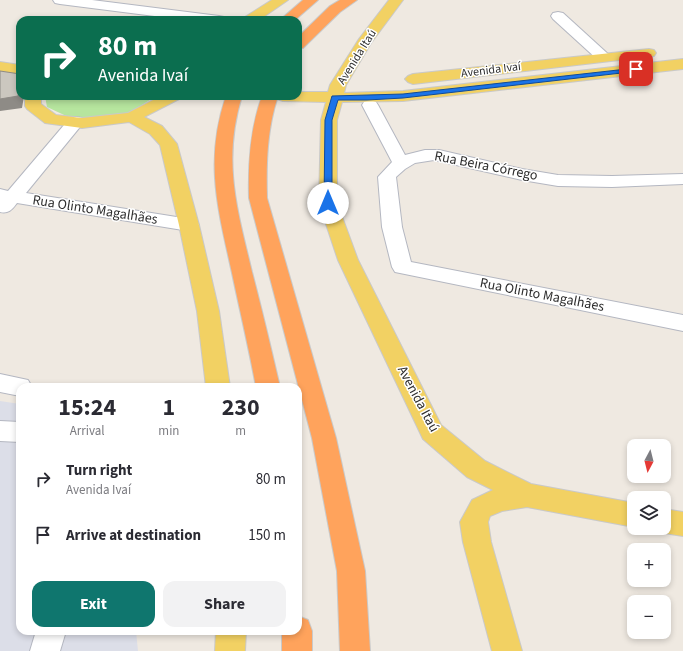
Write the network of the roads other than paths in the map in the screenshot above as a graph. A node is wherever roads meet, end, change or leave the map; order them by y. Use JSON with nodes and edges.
{"nodes":[{"id":1,"x":60,"y":0,"type":"edge"},
{"id":2,"x":141,"y":0,"type":"edge"},
{"id":3,"x":281,"y":0,"type":"edge"},
{"id":4,"x":311,"y":0,"type":"edge"},
{"id":5,"x":350,"y":0,"type":"edge"},
{"id":6,"x":396,"y":0,"type":"edge"},
{"id":7,"x":112,"y":7,"type":"junction"},
{"id":8,"x":186,"y":16,"type":"edge"},
{"id":9,"x":256,"y":16,"type":"edge"},
{"id":10,"x":293,"y":16,"type":"edge"},
{"id":11,"x":558,"y":16,"type":"dead end"},
{"id":12,"x":302,"y":41,"type":"edge"},
{"id":13,"x":683,"y":51,"type":"edge"},
{"id":14,"x":603,"y":57,"type":"junction"},
{"id":15,"x":683,"y":64,"type":"edge"},
{"id":16,"x":0,"y":67,"type":"edge"},
{"id":17,"x":16,"y":69,"type":"edge"},
{"id":18,"x":0,"y":79,"type":"edge"},
{"id":19,"x":16,"y":81,"type":"edge"},
{"id":20,"x":397,"y":81,"type":"dead end"},
{"id":21,"x":360,"y":84,"type":"dead end"},
{"id":22,"x":302,"y":86,"type":"edge"},
{"id":23,"x":336,"y":91,"type":"junction"},
{"id":24,"x":302,"y":94,"type":"edge"},
{"id":25,"x":33,"y":100,"type":"edge"},
{"id":26,"x":165,"y":100,"type":"edge"},
{"id":27,"x":233,"y":100,"type":"edge"},
{"id":28,"x":269,"y":100,"type":"edge"},
{"id":29,"x":296,"y":100,"type":"edge"},
{"id":30,"x":370,"y":105,"type":"dead end"},
{"id":31,"x":132,"y":117,"type":"junction"},
{"id":32,"x":329,"y":120,"type":"junction"},
{"id":33,"x":76,"y":122,"type":"junction"},
{"id":34,"x":401,"y":163,"type":"junction"},
{"id":35,"x":683,"y":179,"type":"edge"},
{"id":36,"x":4,"y":201,"type":"edge"},
{"id":37,"x":189,"y":225,"type":"junction"},
{"id":38,"x":402,"y":267,"type":"joint"},
{"id":39,"x":683,"y":323,"type":"edge"},
{"id":40,"x":0,"y":383,"type":"edge"},
{"id":41,"x":217,"y":383,"type":"edge"},
{"id":42,"x":267,"y":383,"type":"edge"},
{"id":43,"x":16,"y":386,"type":"edge"},
{"id":44,"x":0,"y":432,"type":"edge"},
{"id":45,"x":16,"y":432,"type":"edge"},
{"id":46,"x":527,"y":495,"type":"junction"},
{"id":47,"x":627,"y":514,"type":"edge"},
{"id":48,"x":671,"y":522,"type":"edge"},
{"id":49,"x":683,"y":524,"type":"edge"},
{"id":50,"x":50,"y":635,"type":"edge"},
{"id":51,"x":231,"y":635,"type":"edge"},
{"id":52,"x":297,"y":635,"type":"edge"},
{"id":53,"x":45,"y":651,"type":"edge"},
{"id":54,"x":230,"y":651,"type":"edge"},
{"id":55,"x":297,"y":651,"type":"edge"},
{"id":56,"x":355,"y":651,"type":"edge"},
{"id":57,"x":507,"y":651,"type":"edge"}],
"edges":[{"from":1,"to":7,"type":"street"},
{"from":2,"to":7,"type":"street"},
{"from":3,"to":9,"type":"main road"},
{"from":4,"to":10,"type":"highway"},
{"from":5,"to":12,"type":"highway"},
{"from":6,"to":23,"type":"main road","name":"Avenida Itaú"},
{"from":7,"to":8,"type":"street"},
{"from":11,"to":14,"type":"street"},
{"from":13,"to":14,"type":"main road","name":"Avenida Ivaí"},
{"from":14,"to":20,"type":"main road","name":"Avenida Ivaí"},
{"from":15,"to":23,"type":"main road","name":"Avenida Ivaí"},
{"from":16,"to":17,"type":"main road"},
{"from":18,"to":19,"type":"main road"},
{"from":21,"to":23,"type":"main road","name":"Avenida Ivaí"},
{"from":22,"to":23,"type":"main road","name":"Avenida Ivaí"},
{"from":23,"to":24,"type":"main road","name":"Avenida Ivaí"},
{"from":23,"to":32,"type":"main road","name":"Avenida Itaú"},
{"from":25,"to":33,"type":"main road"},
{"from":26,"to":31,"type":"main road"},
{"from":27,"to":42,"type":"highway"},
{"from":28,"to":56,"type":"highway"},
{"from":29,"to":32,"type":"main road"},
{"from":30,"to":34,"type":"street"},
{"from":31,"to":33,"type":"main road"},
{"from":31,"to":37,"type":"main road"},
{"from":32,"to":46,"type":"main road","name":"Avenida Itaú"},
{"from":33,"to":36,"type":"street"},
{"from":34,"to":35,"type":"street","name":"Rua Beira Córrego"},
{"from":34,"to":38,"type":"street","name":"Rua Beira Córrego"},
{"from":36,"to":37,"type":"street","name":"Rua Olinto Magalhães"},
{"from":37,"to":41,"type":"main road"},
{"from":38,"to":39,"type":"street","name":"Rua Olinto Magalhães"},
{"from":40,"to":43,"type":"street"},
{"from":44,"to":45,"type":"street"},
{"from":46,"to":47,"type":"main road"},
{"from":46,"to":57,"type":"main road"},
{"from":48,"to":49,"type":"main road"},
{"from":50,"to":53,"type":"street"},
{"from":51,"to":54,"type":"main road"},
{"from":52,"to":55,"type":"highway"}]}
